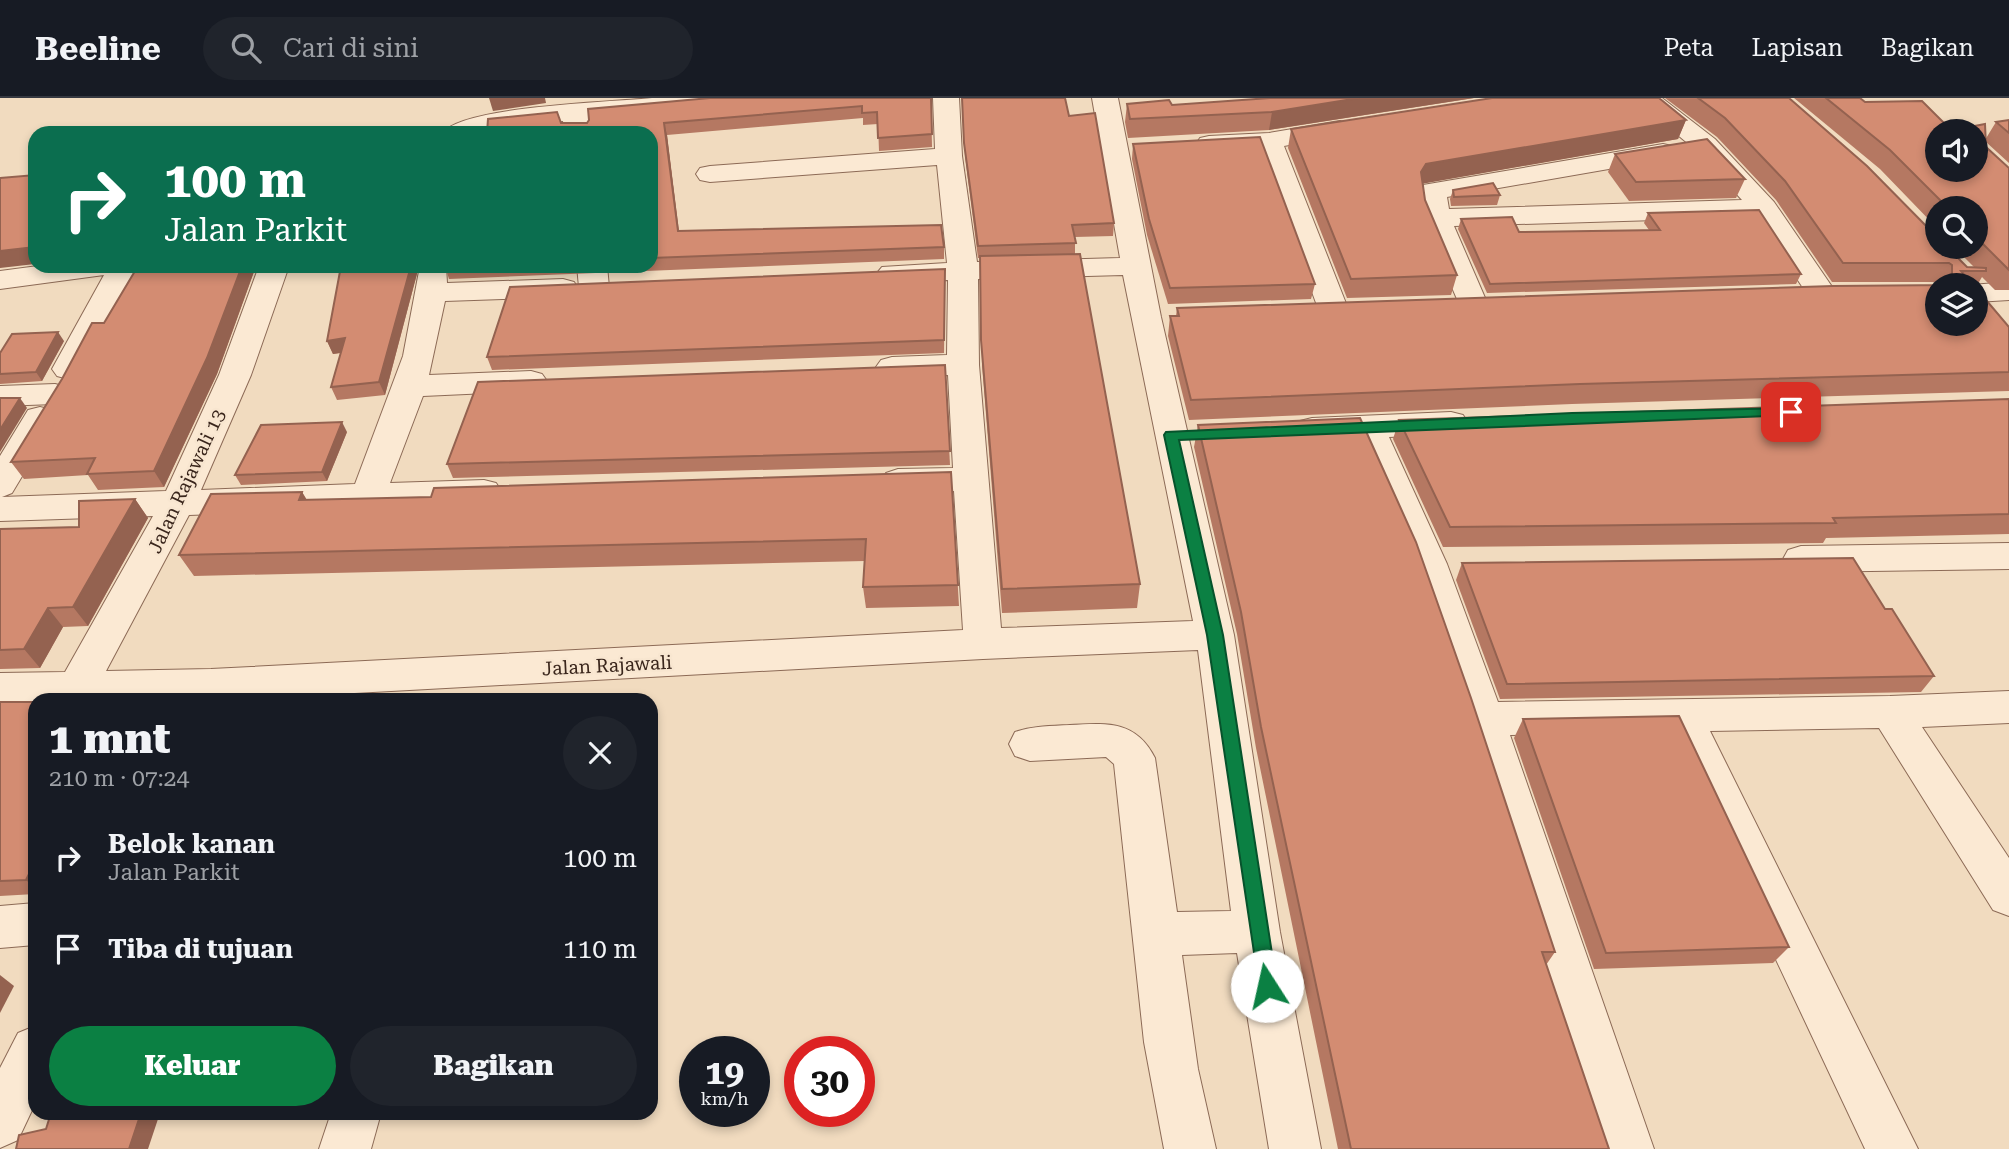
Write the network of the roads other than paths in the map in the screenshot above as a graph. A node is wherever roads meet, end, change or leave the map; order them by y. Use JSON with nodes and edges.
{"nodes":[{"id":1,"x":730,"y":98,"type":"edge"},
{"id":2,"x":946,"y":98,"type":"edge"},
{"id":3,"x":1105,"y":98,"type":"edge"},
{"id":4,"x":1646,"y":98,"type":"edge"},
{"id":5,"x":679,"y":100,"type":"edge"},
{"id":6,"x":576,"y":123,"type":"edge"},
{"id":7,"x":470,"y":126,"type":"edge"},
{"id":8,"x":1363,"y":126,"type":"edge"},
{"id":9,"x":1269,"y":141,"type":"junction"},
{"id":10,"x":1706,"y":145,"type":"junction"},
{"id":11,"x":1180,"y":146,"type":"edge"},
{"id":12,"x":949,"y":156,"type":"junction"},
{"id":13,"x":710,"y":174,"type":"dead end"},
{"id":14,"x":1764,"y":208,"type":"junction"},
{"id":15,"x":1436,"y":218,"type":"junction"},
{"id":16,"x":1137,"y":266,"type":"junction"},
{"id":17,"x":963,"y":270,"type":"junction"},
{"id":18,"x":52,"y":273,"type":"edge"},
{"id":19,"x":119,"y":273,"type":"edge"},
{"id":20,"x":272,"y":273,"type":"edge"},
{"id":21,"x":867,"y":274,"type":"edge"},
{"id":22,"x":432,"y":279,"type":"edge"},
{"id":23,"x":602,"y":279,"type":"edge"},
{"id":24,"x":0,"y":280,"type":"edge"},
{"id":25,"x":1821,"y":294,"type":"edge"},
{"id":26,"x":1988,"y":295,"type":"edge"},
{"id":27,"x":2005,"y":305,"type":"edge"},
{"id":28,"x":1474,"y":307,"type":"edge"},
{"id":29,"x":1335,"y":311,"type":"edge"},
{"id":30,"x":964,"y":365,"type":"junction"},
{"id":31,"x":867,"y":368,"type":"edge"},
{"id":32,"x":562,"y":380,"type":"edge"},
{"id":33,"x":410,"y":386,"type":"junction"},
{"id":34,"x":55,"y":394,"type":"junction"},
{"id":35,"x":0,"y":396,"type":"edge"},
{"id":36,"x":1477,"y":422,"type":"edge"},
{"id":37,"x":1368,"y":427,"type":"junction"},
{"id":38,"x":1276,"y":431,"type":"edge"},
{"id":39,"x":971,"y":479,"type":"junction"},
{"id":40,"x":861,"y":482,"type":"edge"},
{"id":41,"x":0,"y":485,"type":"edge"},
{"id":42,"x":519,"y":491,"type":"edge"},
{"id":43,"x":368,"y":495,"type":"junction"},
{"id":44,"x":178,"y":502,"type":"junction"},
{"id":45,"x":0,"y":509,"type":"edge"},
{"id":46,"x":1774,"y":560,"type":"edge"},
{"id":47,"x":2005,"y":563,"type":"edge"},
{"id":48,"x":1429,"y":564,"type":"junction"},
{"id":49,"x":1470,"y":564,"type":"edge"},
{"id":50,"x":1215,"y":635,"type":"junction"},
{"id":51,"x":983,"y":644,"type":"junction"},
{"id":52,"x":476,"y":686,"type":"edge"},
{"id":53,"x":77,"y":687,"type":"junction"},
{"id":54,"x":0,"y":689,"type":"edge"},
{"id":55,"x":207,"y":692,"type":"edge"},
{"id":56,"x":2009,"y":707,"type":"edge"},
{"id":57,"x":1889,"y":712,"type":"junction"},
{"id":58,"x":1681,"y":715,"type":"junction"},
{"id":59,"x":1484,"y":719,"type":"junction"},
{"id":60,"x":1030,"y":744,"type":"dead end"},
{"id":61,"x":2009,"y":896,"type":"edge"},
{"id":62,"x":28,"y":925,"type":"edge"},
{"id":63,"x":0,"y":927,"type":"edge"},
{"id":64,"x":1257,"y":932,"type":"junction"},
{"id":65,"x":1156,"y":934,"type":"junction"},
{"id":66,"x":28,"y":1064,"type":"edge"},
{"id":67,"x":354,"y":1120,"type":"edge"},
{"id":68,"x":0,"y":1122,"type":"edge"},
{"id":69,"x":345,"y":1149,"type":"edge"},
{"id":70,"x":1190,"y":1149,"type":"edge"},
{"id":71,"x":1295,"y":1149,"type":"edge"},
{"id":72,"x":1628,"y":1149,"type":"edge"},
{"id":73,"x":1892,"y":1149,"type":"edge"}],
"edges":[{"from":1,"to":5,"type":"street"},
{"from":2,"to":12,"type":"street"},
{"from":3,"to":16,"type":"street"},
{"from":4,"to":10,"type":"street"},
{"from":5,"to":6,"type":"street"},
{"from":6,"to":7,"type":"street"},
{"from":8,"to":9,"type":"street"},
{"from":9,"to":11,"type":"street"},
{"from":9,"to":29,"type":"street"},
{"from":10,"to":14,"type":"street"},
{"from":10,"to":15,"type":"street"},
{"from":12,"to":13,"type":"street"},
{"from":12,"to":17,"type":"street"},
{"from":14,"to":15,"type":"street"},
{"from":14,"to":25,"type":"street"},
{"from":15,"to":28,"type":"street"},
{"from":16,"to":17,"type":"street"},
{"from":16,"to":50,"type":"street"},
{"from":17,"to":21,"type":"street"},
{"from":17,"to":30,"type":"street"},
{"from":18,"to":24,"type":"street"},
{"from":19,"to":34,"type":"street"},
{"from":20,"to":44,"type":"street","name":"Jalan Rajawali 13"},
{"from":22,"to":23,"type":"street"},
{"from":22,"to":33,"type":"street"},
{"from":26,"to":27,"type":"street"},
{"from":30,"to":31,"type":"street"},
{"from":30,"to":39,"type":"street"},
{"from":32,"to":33,"type":"street"},
{"from":33,"to":43,"type":"street"},
{"from":34,"to":35,"type":"street"},
{"from":34,"to":41,"type":"street"},
{"from":36,"to":37,"type":"street"},
{"from":37,"to":38,"type":"street"},
{"from":37,"to":48,"type":"street"},
{"from":39,"to":40,"type":"street"},
{"from":39,"to":51,"type":"street"},
{"from":42,"to":43,"type":"street"},
{"from":43,"to":44,"type":"street"},
{"from":44,"to":45,"type":"street"},
{"from":44,"to":53,"type":"street","name":"Jalan Rajawali 13"},
{"from":46,"to":47,"type":"street"},
{"from":48,"to":49,"type":"street"},
{"from":48,"to":59,"type":"street"},
{"from":50,"to":51,"type":"street","name":"Jalan Rajawali"},
{"from":50,"to":64,"type":"street"},
{"from":51,"to":52,"type":"street","name":"Jalan Rajawali"},
{"from":52,"to":55,"type":"street","name":"Jalan Rajawali"},
{"from":53,"to":54,"type":"street","name":"Jalan Rajawali"},
{"from":53,"to":55,"type":"street","name":"Jalan Rajawali"},
{"from":56,"to":57,"type":"street"},
{"from":57,"to":58,"type":"street"},
{"from":57,"to":61,"type":"street"},
{"from":58,"to":59,"type":"street"},
{"from":58,"to":73,"type":"street"},
{"from":59,"to":72,"type":"street"},
{"from":60,"to":65,"type":"street"},
{"from":62,"to":63,"type":"street"},
{"from":64,"to":65,"type":"street"},
{"from":64,"to":71,"type":"street"},
{"from":65,"to":70,"type":"street"},
{"from":66,"to":68,"type":"street"},
{"from":67,"to":69,"type":"street"}]}
